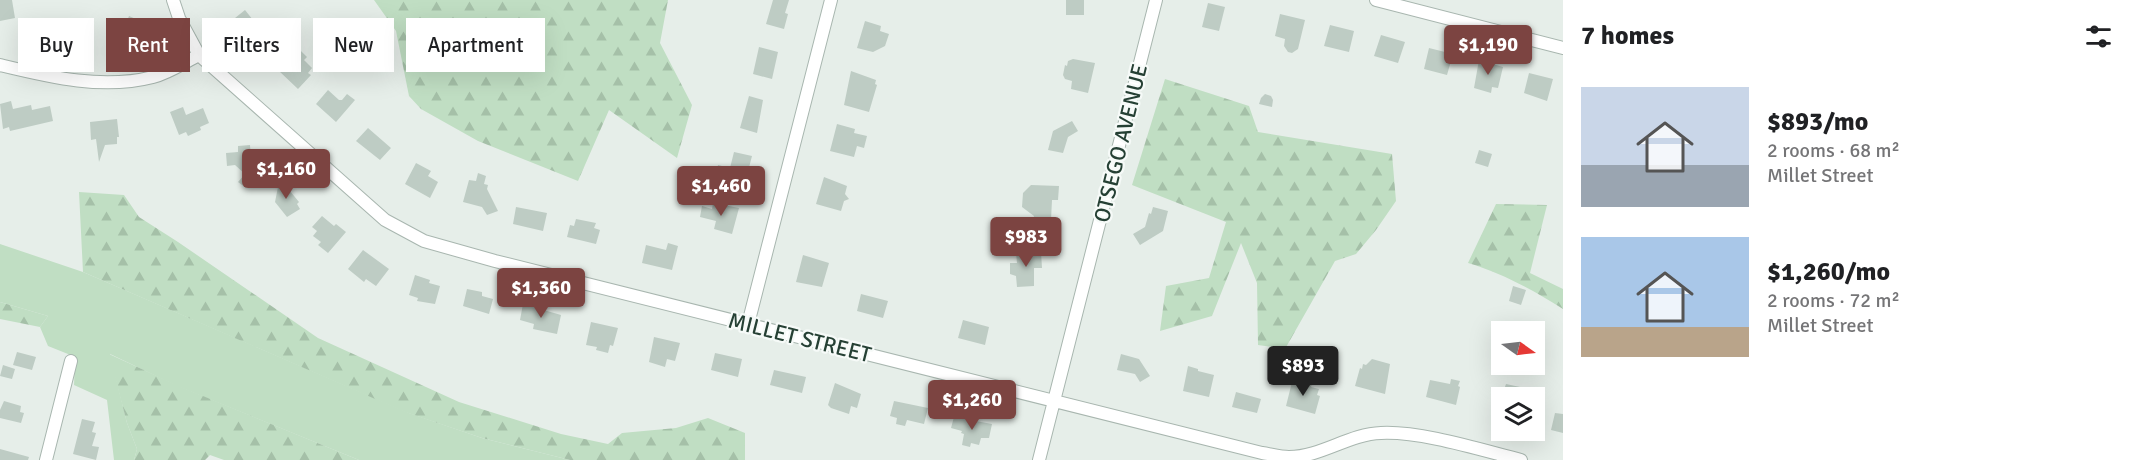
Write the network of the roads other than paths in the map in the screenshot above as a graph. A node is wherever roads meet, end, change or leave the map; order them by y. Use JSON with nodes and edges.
{"nodes":[{"id":1,"x":173,"y":0,"type":"edge"},
{"id":2,"x":831,"y":0,"type":"edge"},
{"id":3,"x":1156,"y":0,"type":"edge"},
{"id":4,"x":1376,"y":0,"type":"edge"},
{"id":5,"x":1563,"y":48,"type":"edge"},
{"id":6,"x":199,"y":55,"type":"junction"},
{"id":7,"x":0,"y":65,"type":"edge"},
{"id":8,"x":748,"y":324,"type":"junction"},
{"id":9,"x":71,"y":361,"type":"dead end"},
{"id":10,"x":1054,"y":401,"type":"junction"},
{"id":11,"x":46,"y":460,"type":"edge"},
{"id":12,"x":1039,"y":460,"type":"edge"},
{"id":13,"x":1521,"y":460,"type":"edge"}],
"edges":[{"from":1,"to":6,"type":"street","name":"MILLET STREET"},
{"from":2,"to":8,"type":"street"},
{"from":3,"to":10,"type":"street","name":"OTSEGO AVENUE"},
{"from":4,"to":5,"type":"street"},
{"from":6,"to":7,"type":"street"},
{"from":6,"to":8,"type":"street","name":"MILLET STREET"},
{"from":8,"to":10,"type":"street","name":"MILLET STREET"},
{"from":9,"to":11,"type":"street"},
{"from":10,"to":12,"type":"street","name":"OTSEGO AVENUE"},
{"from":10,"to":13,"type":"street","name":"MILLET STREET"}]}
